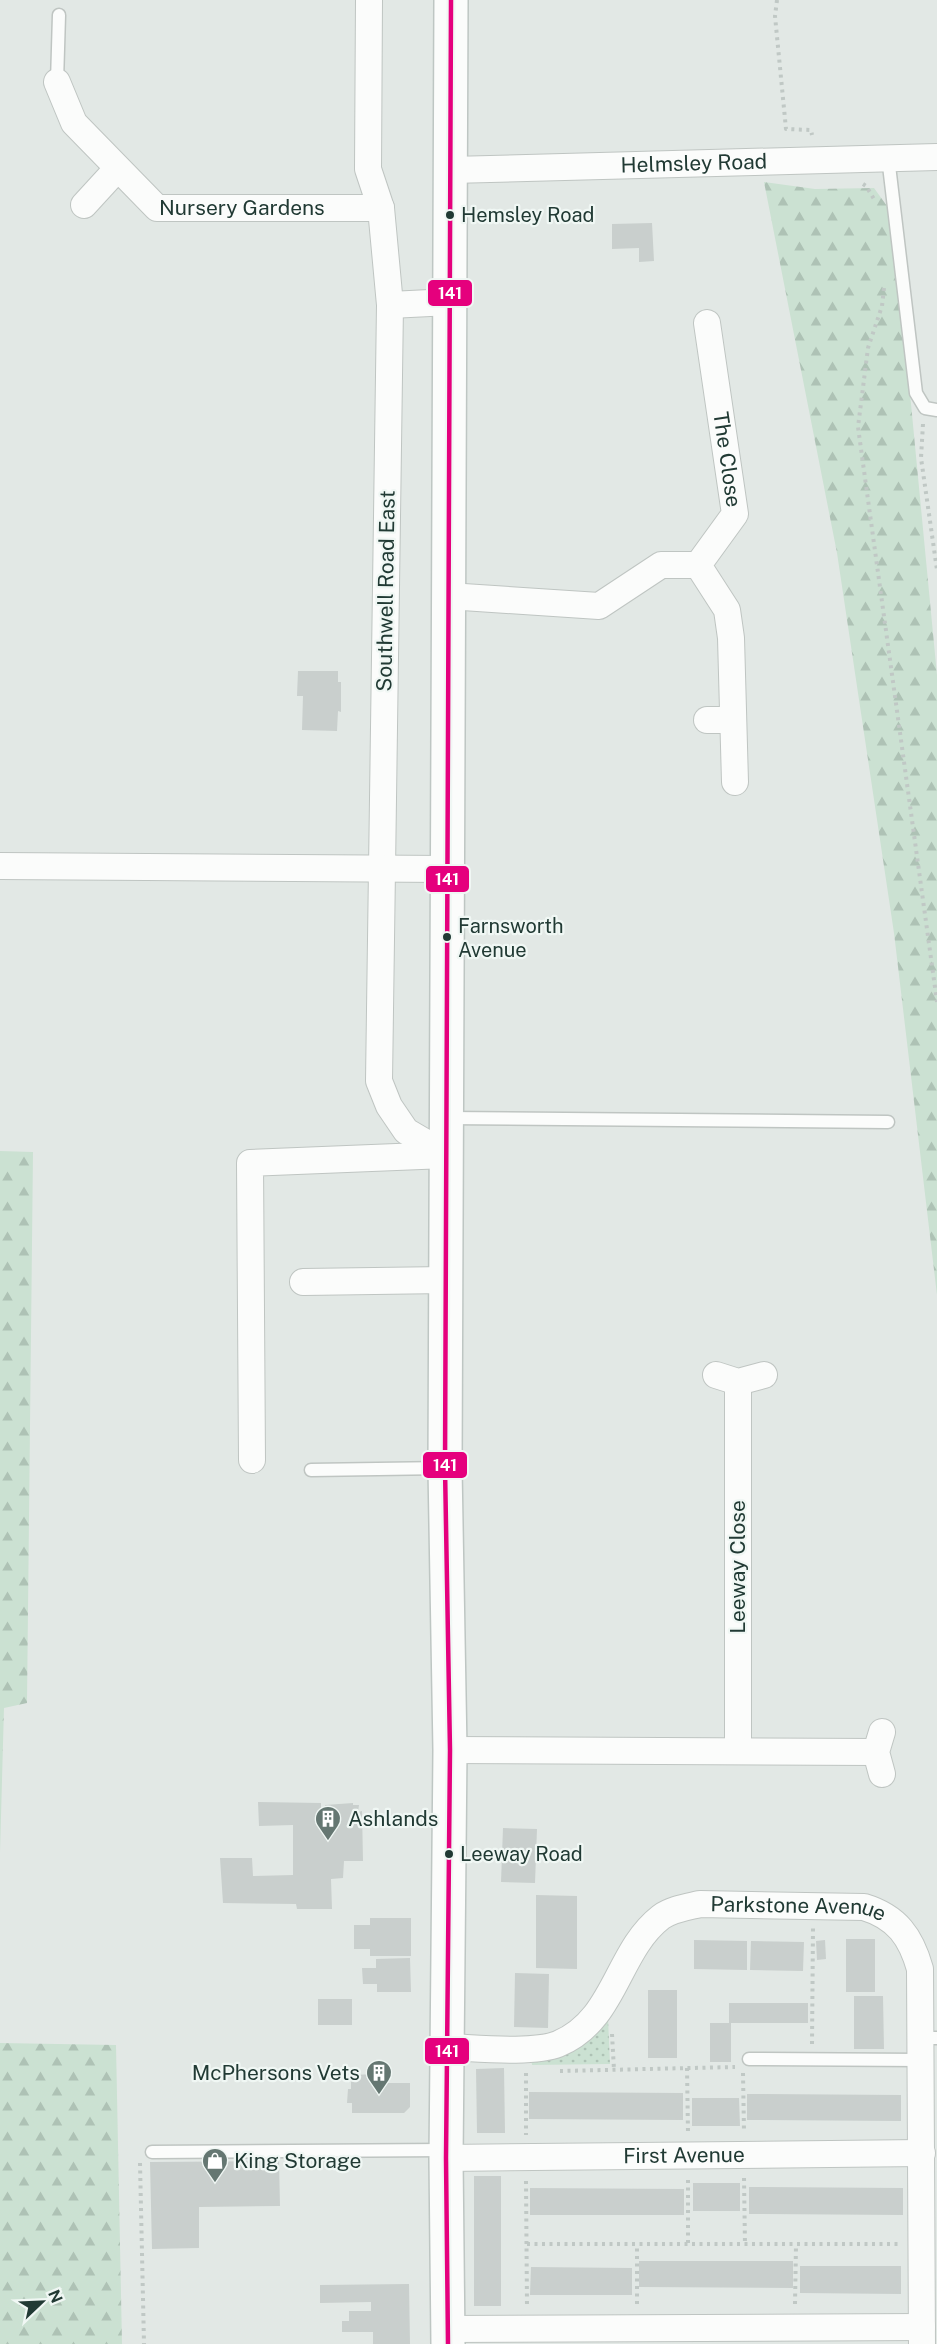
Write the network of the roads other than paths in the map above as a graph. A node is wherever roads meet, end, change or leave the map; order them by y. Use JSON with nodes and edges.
{"nodes":[{"id":1,"x":369,"y":0,"type":"edge"},
{"id":2,"x":451,"y":0,"type":"edge"},
{"id":3,"x":59,"y":15,"type":"dead end"},
{"id":4,"x":57,"y":82,"type":"joint"},
{"id":5,"x":888,"y":157,"type":"junction"},
{"id":6,"x":937,"y":157,"type":"edge"},
{"id":7,"x":117,"y":169,"type":"junction"},
{"id":8,"x":451,"y":170,"type":"junction"},
{"id":9,"x":84,"y":205,"type":"dead end"},
{"id":10,"x":381,"y":208,"type":"junction"},
{"id":11,"x":450,"y":302,"type":"junction"},
{"id":12,"x":390,"y":305,"type":"junction"},
{"id":13,"x":707,"y":323,"type":"dead end"},
{"id":14,"x":931,"y":409,"type":"edge"},
{"id":15,"x":698,"y":565,"type":"junction"},
{"id":16,"x":448,"y":596,"type":"junction"},
{"id":17,"x":707,"y":720,"type":"dead end"},
{"id":18,"x":734,"y":720,"type":"junction"},
{"id":19,"x":735,"y":782,"type":"dead end"},
{"id":20,"x":0,"y":866,"type":"edge"},
{"id":21,"x":383,"y":869,"type":"junction"},
{"id":22,"x":446,"y":869,"type":"junction"},
{"id":23,"x":446,"y":1118,"type":"junction"},
{"id":24,"x":888,"y":1122,"type":"dead end"},
{"id":25,"x":447,"y":1155,"type":"junction"},
{"id":26,"x":446,"y":1280,"type":"junction"},
{"id":27,"x":303,"y":1282,"type":"dead end"},
{"id":28,"x":764,"y":1375,"type":"dead end"},
{"id":29,"x":252,"y":1460,"type":"dead end"},
{"id":30,"x":445,"y":1468,"type":"junction"},
{"id":31,"x":311,"y":1470,"type":"dead end"},
{"id":32,"x":450,"y":1750,"type":"junction"},
{"id":33,"x":738,"y":1751,"type":"junction"},
{"id":34,"x":880,"y":1753,"type":"dead end"},
{"id":35,"x":927,"y":2045,"type":"edge"},
{"id":36,"x":448,"y":2048,"type":"junction"},
{"id":37,"x":749,"y":2059,"type":"road end"},
{"id":38,"x":152,"y":2152,"type":"road end"},
{"id":39,"x":922,"y":2153,"type":"junction"},
{"id":40,"x":446,"y":2154,"type":"junction"},
{"id":41,"x":922,"y":2335,"type":"edge"},
{"id":42,"x":447,"y":2337,"type":"edge"}],
"edges":[{"from":1,"to":10,"type":"street","name":"Southwell Road East"},
{"from":2,"to":8,"type":"main road"},
{"from":3,"to":4,"type":"lane","name":"Nursery Gardens"},
{"from":4,"to":7,"type":"street","name":"Nursery Gardens"},
{"from":5,"to":6,"type":"street","name":"Helmsley Road"},
{"from":5,"to":8,"type":"street","name":"Helmsley Road"},
{"from":5,"to":14,"type":"lane"},
{"from":7,"to":9,"type":"street"},
{"from":7,"to":10,"type":"street","name":"Nursery Gardens"},
{"from":8,"to":11,"type":"main road"},
{"from":10,"to":12,"type":"street","name":"Southwell Road East"},
{"from":11,"to":12,"type":"street"},
{"from":11,"to":16,"type":"main road"},
{"from":12,"to":21,"type":"street","name":"Southwell Road East"},
{"from":13,"to":15,"type":"street","name":"The Close"},
{"from":15,"to":16,"type":"street"},
{"from":15,"to":18,"type":"street"},
{"from":16,"to":22,"type":"main road"},
{"from":17,"to":18,"type":"street"},
{"from":18,"to":19,"type":"street"},
{"from":20,"to":21,"type":"street"},
{"from":21,"to":22,"type":"street"},
{"from":21,"to":25,"type":"street","name":"Southwell Road East"},
{"from":22,"to":23,"type":"main road"},
{"from":23,"to":24,"type":"lane"},
{"from":23,"to":25,"type":"main road"},
{"from":25,"to":26,"type":"main road"},
{"from":25,"to":29,"type":"street"},
{"from":26,"to":27,"type":"street"},
{"from":26,"to":30,"type":"main road"},
{"from":28,"to":33,"type":"street","name":"Leeway Close"},
{"from":30,"to":31,"type":"lane"},
{"from":30,"to":32,"type":"main road"},
{"from":32,"to":33,"type":"street"},
{"from":32,"to":36,"type":"main road"},
{"from":33,"to":34,"type":"street"},
{"from":35,"to":36,"type":"street","name":"Parkstone Avenue"},
{"from":35,"to":37,"type":"lane"},
{"from":35,"to":39,"type":"street","name":"Parkstone Avenue"},
{"from":36,"to":40,"type":"main road"},
{"from":38,"to":40,"type":"lane"},
{"from":39,"to":40,"type":"street","name":"First Avenue"},
{"from":39,"to":41,"type":"street","name":"Parkstone Avenue"},
{"from":40,"to":42,"type":"main road"},
{"from":41,"to":42,"type":"street"}]}
